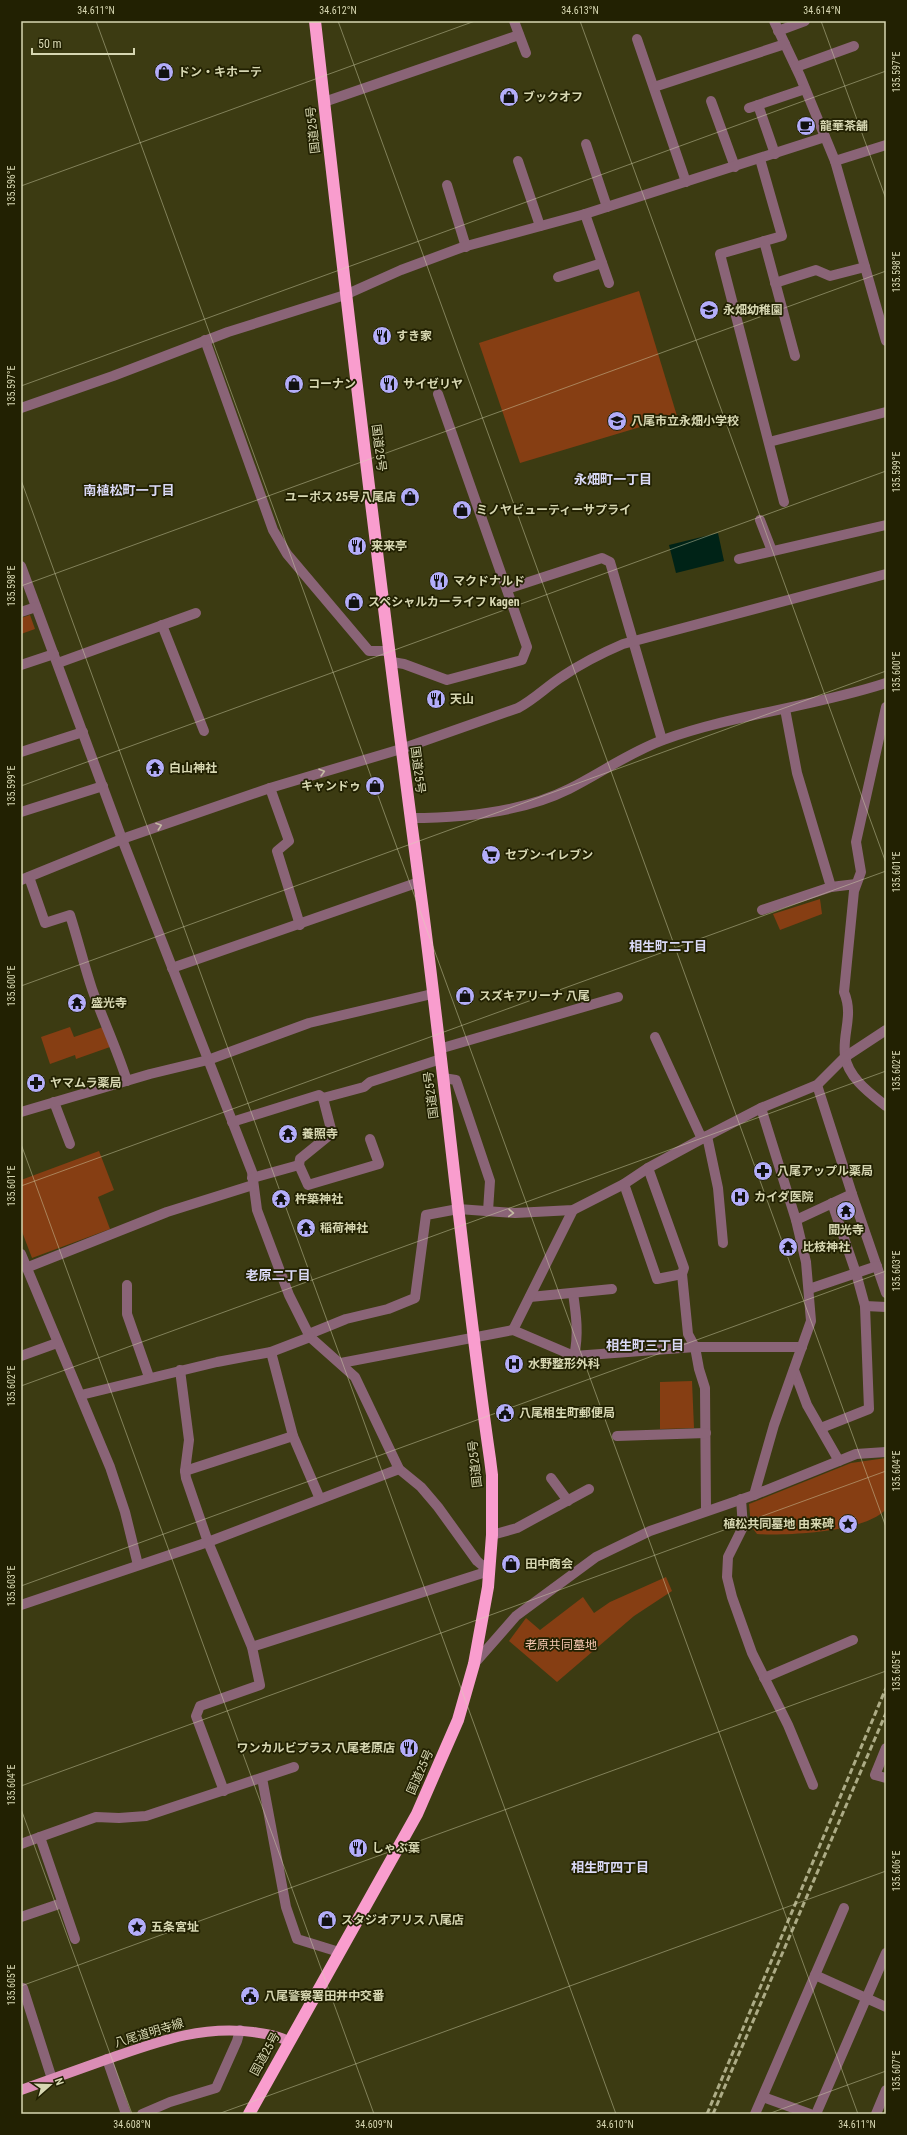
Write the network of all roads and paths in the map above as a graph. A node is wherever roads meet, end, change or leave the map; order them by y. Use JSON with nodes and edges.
{"nodes":[{"id":1,"x":315,"y":21,"type":"edge"},
{"id":2,"x":514,"y":21,"type":"edge"},
{"id":3,"x":774,"y":21,"type":"edge"},
{"id":4,"x":805,"y":21,"type":"edge"},
{"id":5,"x":778,"y":31,"type":"junction"},
{"id":6,"x":519,"y":35,"type":"junction"},
{"id":7,"x":637,"y":39,"type":"dead end"},
{"id":8,"x":785,"y":44,"type":"junction"},
{"id":9,"x":854,"y":46,"type":"dead end"},
{"id":10,"x":526,"y":53,"type":"dead end"},
{"id":11,"x":796,"y":67,"type":"junction"},
{"id":12,"x":654,"y":87,"type":"junction"},
{"id":13,"x":805,"y":89,"type":"junction"},
{"id":14,"x":711,"y":101,"type":"dead end"},
{"id":15,"x":324,"y":102,"type":"junction"},
{"id":16,"x":825,"y":137,"type":"junction"},
{"id":17,"x":586,"y":144,"type":"dead end"},
{"id":18,"x":886,"y":145,"type":"edge"},
{"id":19,"x":775,"y":154,"type":"junction"},
{"id":20,"x":760,"y":159,"type":"junction"},
{"id":21,"x":518,"y":161,"type":"dead end"},
{"id":22,"x":835,"y":161,"type":"junction"},
{"id":23,"x":735,"y":167,"type":"junction"},
{"id":24,"x":686,"y":182,"type":"junction"},
{"id":25,"x":447,"y":185,"type":"dead end"},
{"id":26,"x":607,"y":207,"type":"junction"},
{"id":27,"x":585,"y":214,"type":"junction"},
{"id":28,"x":540,"y":226,"type":"junction"},
{"id":29,"x":764,"y":241,"type":"junction"},
{"id":30,"x":466,"y":246,"type":"junction"},
{"id":31,"x":602,"y":263,"type":"junction"},
{"id":32,"x":865,"y":267,"type":"junction"},
{"id":33,"x":558,"y":277,"type":"dead end"},
{"id":34,"x":775,"y":282,"type":"junction"},
{"id":35,"x":609,"y":283,"type":"dead end"},
{"id":36,"x":345,"y":294,"type":"junction"},
{"id":37,"x":205,"y":340,"type":"junction"},
{"id":38,"x":886,"y":341,"type":"edge"},
{"id":39,"x":795,"y":356,"type":"dead end"},
{"id":40,"x":438,"y":394,"type":"dead end"},
{"id":41,"x":21,"y":408,"type":"edge"},
{"id":42,"x":886,"y":412,"type":"edge"},
{"id":43,"x":769,"y":442,"type":"junction"},
{"id":44,"x":784,"y":502,"type":"dead end"},
{"id":45,"x":760,"y":520,"type":"dead end"},
{"id":46,"x":886,"y":525,"type":"edge"},
{"id":47,"x":772,"y":551,"type":"junction"},
{"id":48,"x":739,"y":559,"type":"dead end"},
{"id":49,"x":21,"y":566,"type":"edge"},
{"id":50,"x":886,"y":574,"type":"edge"},
{"id":51,"x":507,"y":589,"type":"junction"},
{"id":52,"x":36,"y":607,"type":"junction"},
{"id":53,"x":21,"y":612,"type":"edge"},
{"id":54,"x":196,"y":613,"type":"dead end"},
{"id":55,"x":162,"y":625,"type":"junction"},
{"id":56,"x":634,"y":641,"type":"junction"},
{"id":57,"x":391,"y":657,"type":"junction"},
{"id":58,"x":56,"y":658,"type":"junction"},
{"id":59,"x":21,"y":665,"type":"edge"},
{"id":60,"x":886,"y":683,"type":"edge"},
{"id":61,"x":886,"y":707,"type":"edge"},
{"id":62,"x":785,"y":709,"type":"junction"},
{"id":63,"x":204,"y":731,"type":"dead end"},
{"id":64,"x":83,"y":732,"type":"junction"},
{"id":65,"x":662,"y":740,"type":"junction"},
{"id":66,"x":401,"y":749,"type":"junction"},
{"id":67,"x":21,"y":752,"type":"edge"},
{"id":68,"x":103,"y":786,"type":"junction"},
{"id":69,"x":270,"y":788,"type":"junction"},
{"id":70,"x":21,"y":812,"type":"edge"},
{"id":71,"x":410,"y":818,"type":"junction"},
{"id":72,"x":122,"y":839,"type":"junction"},
{"id":73,"x":25,"y":878,"type":"edge"},
{"id":74,"x":419,"y":882,"type":"junction"},
{"id":75,"x":856,"y":884,"type":"junction"},
{"id":76,"x":832,"y":887,"type":"junction"},
{"id":77,"x":762,"y":910,"type":"dead end"},
{"id":78,"x":300,"y":925,"type":"junction"},
{"id":79,"x":172,"y":968,"type":"junction"},
{"id":80,"x":432,"y":994,"type":"junction"},
{"id":81,"x":618,"y":997,"type":"dead end"},
{"id":82,"x":886,"y":1030,"type":"edge"},
{"id":83,"x":655,"y":1037,"type":"dead end"},
{"id":84,"x":440,"y":1054,"type":"junction"},
{"id":85,"x":845,"y":1057,"type":"junction"},
{"id":86,"x":208,"y":1060,"type":"junction"},
{"id":87,"x":443,"y":1078,"type":"junction"},
{"id":88,"x":127,"y":1080,"type":"junction"},
{"id":89,"x":818,"y":1085,"type":"junction"},
{"id":90,"x":323,"y":1098,"type":"junction"},
{"id":91,"x":54,"y":1102,"type":"junction"},
{"id":92,"x":886,"y":1106,"type":"edge"},
{"id":93,"x":761,"y":1108,"type":"junction"},
{"id":94,"x":22,"y":1109,"type":"edge"},
{"id":95,"x":232,"y":1122,"type":"junction"},
{"id":96,"x":705,"y":1137,"type":"junction"},
{"id":97,"x":370,"y":1139,"type":"dead end"},
{"id":98,"x":70,"y":1144,"type":"dead end"},
{"id":99,"x":299,"y":1165,"type":"junction"},
{"id":100,"x":648,"y":1168,"type":"junction"},
{"id":101,"x":253,"y":1181,"type":"junction"},
{"id":102,"x":624,"y":1184,"type":"junction"},
{"id":103,"x":852,"y":1194,"type":"junction"},
{"id":104,"x":832,"y":1203,"type":"junction"},
{"id":105,"x":458,"y":1208,"type":"junction"},
{"id":106,"x":573,"y":1210,"type":"junction"},
{"id":107,"x":488,"y":1211,"type":"junction"},
{"id":108,"x":796,"y":1220,"type":"junction"},
{"id":109,"x":723,"y":1243,"type":"dead end"},
{"id":110,"x":21,"y":1254,"type":"edge"},
{"id":111,"x":877,"y":1266,"type":"junction"},
{"id":112,"x":26,"y":1268,"type":"junction"},
{"id":113,"x":856,"y":1273,"type":"junction"},
{"id":114,"x":682,"y":1274,"type":"junction"},
{"id":115,"x":127,"y":1286,"type":"dead end"},
{"id":116,"x":612,"y":1289,"type":"dead end"},
{"id":117,"x":809,"y":1289,"type":"junction"},
{"id":118,"x":573,"y":1293,"type":"junction"},
{"id":119,"x":886,"y":1293,"type":"edge"},
{"id":120,"x":530,"y":1297,"type":"junction"},
{"id":121,"x":865,"y":1306,"type":"junction"},
{"id":122,"x":886,"y":1307,"type":"edge"},
{"id":123,"x":513,"y":1330,"type":"junction"},
{"id":124,"x":310,"y":1336,"type":"junction"},
{"id":125,"x":473,"y":1339,"type":"junction"},
{"id":126,"x":57,"y":1343,"type":"junction"},
{"id":127,"x":802,"y":1347,"type":"junction"},
{"id":128,"x":695,"y":1348,"type":"junction"},
{"id":129,"x":271,"y":1352,"type":"junction"},
{"id":130,"x":21,"y":1356,"type":"edge"},
{"id":131,"x":574,"y":1356,"type":"junction"},
{"id":132,"x":341,"y":1363,"type":"junction"},
{"id":133,"x":180,"y":1370,"type":"junction"},
{"id":134,"x":794,"y":1370,"type":"junction"},
{"id":135,"x":149,"y":1377,"type":"junction"},
{"id":136,"x":81,"y":1395,"type":"junction"},
{"id":137,"x":821,"y":1428,"type":"junction"},
{"id":138,"x":706,"y":1433,"type":"junction"},
{"id":139,"x":293,"y":1436,"type":"junction"},
{"id":140,"x":617,"y":1436,"type":"dead end"},
{"id":141,"x":886,"y":1452,"type":"edge"},
{"id":142,"x":839,"y":1461,"type":"junction"},
{"id":143,"x":399,"y":1469,"type":"junction"},
{"id":144,"x":185,"y":1471,"type":"junction"},
{"id":145,"x":551,"y":1478,"type":"dead end"},
{"id":146,"x":589,"y":1489,"type":"dead end"},
{"id":147,"x":754,"y":1495,"type":"junction"},
{"id":148,"x":320,"y":1499,"type":"junction"},
{"id":149,"x":741,"y":1499,"type":"junction"},
{"id":150,"x":568,"y":1500,"type":"junction"},
{"id":151,"x":706,"y":1510,"type":"junction"},
{"id":152,"x":492,"y":1535,"type":"junction"},
{"id":153,"x":208,"y":1542,"type":"junction"},
{"id":154,"x":138,"y":1565,"type":"junction"},
{"id":155,"x":489,"y":1571,"type":"junction"},
{"id":156,"x":21,"y":1605,"type":"edge"},
{"id":157,"x":853,"y":1640,"type":"dead end"},
{"id":158,"x":252,"y":1647,"type":"junction"},
{"id":159,"x":474,"y":1664,"type":"junction"},
{"id":160,"x":764,"y":1678,"type":"junction"},
{"id":161,"x":886,"y":1748,"type":"edge"},
{"id":162,"x":294,"y":1767,"type":"dead end"},
{"id":163,"x":262,"y":1778,"type":"junction"},
{"id":164,"x":886,"y":1778,"type":"edge"},
{"id":165,"x":813,"y":1785,"type":"dead end"},
{"id":166,"x":224,"y":1791,"type":"junction"},
{"id":167,"x":40,"y":1837,"type":"junction"},
{"id":168,"x":21,"y":1844,"type":"edge"},
{"id":169,"x":62,"y":1903,"type":"junction"},
{"id":170,"x":844,"y":1908,"type":"dead end"},
{"id":171,"x":21,"y":1917,"type":"edge"},
{"id":172,"x":75,"y":1939,"type":"dead end"},
{"id":173,"x":339,"y":1952,"type":"junction"},
{"id":174,"x":886,"y":1953,"type":"edge"},
{"id":175,"x":815,"y":1975,"type":"junction"},
{"id":176,"x":23,"y":1988,"type":"dead end"},
{"id":177,"x":866,"y":1999,"type":"junction"},
{"id":178,"x":886,"y":2007,"type":"edge"},
{"id":179,"x":240,"y":2030,"type":"junction"},
{"id":180,"x":288,"y":2041,"type":"junction"},
{"id":181,"x":107,"y":2059,"type":"junction"},
{"id":182,"x":52,"y":2078,"type":"junction"},
{"id":183,"x":21,"y":2090,"type":"edge"},
{"id":184,"x":886,"y":2090,"type":"edge"},
{"id":185,"x":763,"y":2097,"type":"junction"},
{"id":186,"x":168,"y":2109,"type":"edge"},
{"id":187,"x":126,"y":2114,"type":"edge"},
{"id":188,"x":142,"y":2114,"type":"edge"},
{"id":189,"x":249,"y":2114,"type":"edge"},
{"id":190,"x":755,"y":2114,"type":"edge"},
{"id":191,"x":810,"y":2114,"type":"edge"},
{"id":192,"x":816,"y":2114,"type":"edge"},
{"id":193,"x":876,"y":2114,"type":"edge"}],
"edges":[{"from":1,"to":15,"type":"highway","name":"国道25号"},
{"from":2,"to":6,"type":"street"},
{"from":3,"to":5,"type":"street"},
{"from":4,"to":5,"type":"street"},
{"from":5,"to":8,"type":"street"},
{"from":6,"to":10,"type":"street"},
{"from":6,"to":15,"type":"street"},
{"from":7,"to":12,"type":"street"},
{"from":8,"to":11,"type":"street"},
{"from":8,"to":12,"type":"street"},
{"from":9,"to":11,"type":"street"},
{"from":11,"to":13,"type":"street"},
{"from":12,"to":24,"type":"street"},
{"from":13,"to":16,"type":"street"},
{"from":13,"to":19,"type":"street"},
{"from":14,"to":23,"type":"street"},
{"from":15,"to":36,"type":"highway","name":"国道25号"},
{"from":16,"to":19,"type":"street"},
{"from":16,"to":22,"type":"street"},
{"from":17,"to":26,"type":"street"},
{"from":18,"to":22,"type":"street"},
{"from":19,"to":20,"type":"street"},
{"from":20,"to":23,"type":"street"},
{"from":20,"to":29,"type":"street"},
{"from":21,"to":28,"type":"street"},
{"from":22,"to":32,"type":"street"},
{"from":23,"to":24,"type":"street"},
{"from":24,"to":26,"type":"street"},
{"from":25,"to":30,"type":"street"},
{"from":26,"to":27,"type":"street"},
{"from":27,"to":28,"type":"street"},
{"from":27,"to":31,"type":"street"},
{"from":28,"to":30,"type":"street"},
{"from":29,"to":34,"type":"street"},
{"from":29,"to":43,"type":"street"},
{"from":30,"to":36,"type":"street"},
{"from":31,"to":33,"type":"street"},
{"from":31,"to":35,"type":"street"},
{"from":32,"to":34,"type":"street"},
{"from":32,"to":38,"type":"street"},
{"from":34,"to":39,"type":"street"},
{"from":36,"to":37,"type":"street"},
{"from":36,"to":57,"type":"highway","name":"国道25号"},
{"from":37,"to":41,"type":"street"},
{"from":37,"to":57,"type":"street"},
{"from":40,"to":51,"type":"street"},
{"from":42,"to":43,"type":"street"},
{"from":43,"to":44,"type":"street"},
{"from":45,"to":47,"type":"street"},
{"from":46,"to":47,"type":"street"},
{"from":47,"to":48,"type":"street"},
{"from":49,"to":52,"type":"street"},
{"from":50,"to":56,"type":"street"},
{"from":51,"to":56,"type":"street"},
{"from":51,"to":57,"type":"street"},
{"from":52,"to":53,"type":"street"},
{"from":52,"to":58,"type":"street"},
{"from":54,"to":55,"type":"street"},
{"from":55,"to":58,"type":"street"},
{"from":55,"to":63,"type":"street"},
{"from":56,"to":65,"type":"street"},
{"from":56,"to":66,"type":"street"},
{"from":57,"to":66,"type":"highway","name":"国道25号"},
{"from":58,"to":59,"type":"street"},
{"from":58,"to":64,"type":"street"},
{"from":60,"to":62,"type":"street"},
{"from":61,"to":75,"type":"street"},
{"from":62,"to":65,"type":"street"},
{"from":62,"to":76,"type":"street"},
{"from":64,"to":67,"type":"street"},
{"from":64,"to":68,"type":"street"},
{"from":65,"to":71,"type":"street"},
{"from":69,"to":66,"type":"street","one_way":true},
{"from":66,"to":71,"type":"highway","name":"国道25号"},
{"from":68,"to":70,"type":"street"},
{"from":68,"to":72,"type":"street"},
{"from":72,"to":69,"type":"street","one_way":true},
{"from":69,"to":78,"type":"street"},
{"from":71,"to":74,"type":"highway","name":"国道25号"},
{"from":72,"to":73,"type":"street"},
{"from":72,"to":79,"type":"street"},
{"from":73,"to":88,"type":"street"},
{"from":74,"to":78,"type":"street"},
{"from":74,"to":80,"type":"highway","name":"国道25号"},
{"from":75,"to":76,"type":"street"},
{"from":75,"to":85,"type":"street"},
{"from":76,"to":77,"type":"street"},
{"from":78,"to":79,"type":"street"},
{"from":79,"to":86,"type":"street"},
{"from":80,"to":84,"type":"highway","name":"国道25号"},
{"from":80,"to":86,"type":"street"},
{"from":81,"to":84,"type":"street"},
{"from":82,"to":85,"type":"street"},
{"from":83,"to":96,"type":"street"},
{"from":84,"to":87,"type":"highway","name":"国道25号"},
{"from":84,"to":90,"type":"street"},
{"from":85,"to":89,"type":"street"},
{"from":85,"to":92,"type":"street"},
{"from":86,"to":88,"type":"street"},
{"from":86,"to":95,"type":"street"},
{"from":87,"to":105,"type":"highway","name":"国道25号"},
{"from":87,"to":107,"type":"street"},
{"from":88,"to":91,"type":"street"},
{"from":89,"to":93,"type":"street"},
{"from":89,"to":103,"type":"street"},
{"from":90,"to":95,"type":"street"},
{"from":90,"to":99,"type":"street"},
{"from":91,"to":94,"type":"street"},
{"from":91,"to":98,"type":"street"},
{"from":93,"to":96,"type":"street"},
{"from":93,"to":108,"type":"street"},
{"from":95,"to":101,"type":"street"},
{"from":96,"to":100,"type":"street"},
{"from":96,"to":109,"type":"street"},
{"from":97,"to":99,"type":"street"},
{"from":99,"to":101,"type":"street"},
{"from":100,"to":102,"type":"street"},
{"from":100,"to":114,"type":"street"},
{"from":101,"to":112,"type":"street"},
{"from":101,"to":124,"type":"street"},
{"from":102,"to":106,"type":"street"},
{"from":102,"to":114,"type":"street"},
{"from":103,"to":104,"type":"street"},
{"from":103,"to":111,"type":"street"},
{"from":104,"to":108,"type":"street"},
{"from":104,"to":113,"type":"street"},
{"from":105,"to":107,"type":"street"},
{"from":105,"to":124,"type":"street"},
{"from":105,"to":125,"type":"highway","name":"国道25号"},
{"from":107,"to":106,"type":"street","one_way":true},
{"from":106,"to":120,"type":"street"},
{"from":108,"to":117,"type":"street"},
{"from":110,"to":112,"type":"street"},
{"from":111,"to":113,"type":"street"},
{"from":111,"to":119,"type":"street"},
{"from":112,"to":126,"type":"street"},
{"from":113,"to":117,"type":"street"},
{"from":113,"to":121,"type":"street"},
{"from":114,"to":128,"type":"street"},
{"from":115,"to":135,"type":"street"},
{"from":116,"to":118,"type":"street"},
{"from":117,"to":127,"type":"street"},
{"from":118,"to":120,"type":"street"},
{"from":118,"to":131,"type":"street"},
{"from":120,"to":123,"type":"street"},
{"from":121,"to":122,"type":"street"},
{"from":121,"to":137,"type":"street"},
{"from":123,"to":125,"type":"street"},
{"from":123,"to":131,"type":"street"},
{"from":124,"to":129,"type":"street"},
{"from":124,"to":132,"type":"street"},
{"from":125,"to":132,"type":"street"},
{"from":125,"to":152,"type":"highway","name":"国道25号"},
{"from":126,"to":130,"type":"street"},
{"from":126,"to":136,"type":"street"},
{"from":127,"to":128,"type":"street"},
{"from":127,"to":134,"type":"street"},
{"from":128,"to":131,"type":"street"},
{"from":128,"to":138,"type":"street"},
{"from":129,"to":133,"type":"street"},
{"from":129,"to":139,"type":"street"},
{"from":132,"to":143,"type":"street"},
{"from":133,"to":135,"type":"street"},
{"from":133,"to":144,"type":"street"},
{"from":134,"to":137,"type":"street"},
{"from":134,"to":147,"type":"street"},
{"from":135,"to":136,"type":"street"},
{"from":136,"to":154,"type":"street"},
{"from":137,"to":142,"type":"street"},
{"from":138,"to":140,"type":"street"},
{"from":138,"to":151,"type":"street"},
{"from":139,"to":144,"type":"street"},
{"from":139,"to":148,"type":"street"},
{"from":141,"to":142,"type":"street"},
{"from":142,"to":147,"type":"street"},
{"from":143,"to":148,"type":"street"},
{"from":143,"to":155,"type":"street"},
{"from":144,"to":153,"type":"street"},
{"from":145,"to":150,"type":"street"},
{"from":146,"to":150,"type":"street"},
{"from":147,"to":149,"type":"street"},
{"from":148,"to":153,"type":"street"},
{"from":149,"to":151,"type":"street"},
{"from":149,"to":160,"type":"street"},
{"from":150,"to":152,"type":"street"},
{"from":151,"to":159,"type":"street"},
{"from":152,"to":155,"type":"highway","name":"国道25号"},
{"from":153,"to":154,"type":"street"},
{"from":153,"to":158,"type":"street"},
{"from":154,"to":156,"type":"street"},
{"from":155,"to":158,"type":"street"},
{"from":155,"to":159,"type":"highway","name":"国道25号"},
{"from":157,"to":160,"type":"street"},
{"from":158,"to":166,"type":"street"},
{"from":159,"to":173,"type":"highway","name":"国道25号"},
{"from":160,"to":165,"type":"street"},
{"from":161,"to":164,"type":"street"},
{"from":162,"to":163,"type":"street"},
{"from":163,"to":166,"type":"street"},
{"from":163,"to":173,"type":"street"},
{"from":166,"to":167,"type":"street"},
{"from":167,"to":168,"type":"street"},
{"from":167,"to":169,"type":"street"},
{"from":169,"to":171,"type":"street"},
{"from":169,"to":172,"type":"street"},
{"from":170,"to":175,"type":"street"},
{"from":173,"to":180,"type":"highway","name":"国道25号"},
{"from":174,"to":177,"type":"street"},
{"from":175,"to":177,"type":"street"},
{"from":175,"to":185,"type":"street"},
{"from":176,"to":182,"type":"street"},
{"from":177,"to":178,"type":"street"},
{"from":177,"to":192,"type":"street"},
{"from":179,"to":180,"type":"main road","name":"八尾道明寺線"},
{"from":179,"to":181,"type":"main road","name":"八尾道明寺線"},
{"from":179,"to":186,"type":"street"},
{"from":180,"to":189,"type":"highway","name":"国道25号"},
{"from":181,"to":182,"type":"main road","name":"八尾道明寺線"},
{"from":181,"to":187,"type":"street"},
{"from":182,"to":183,"type":"main road","name":"八尾道明寺線"},
{"from":184,"to":193,"type":"street"},
{"from":185,"to":190,"type":"street"},
{"from":185,"to":191,"type":"street"},
{"from":186,"to":188,"type":"street"}]}
